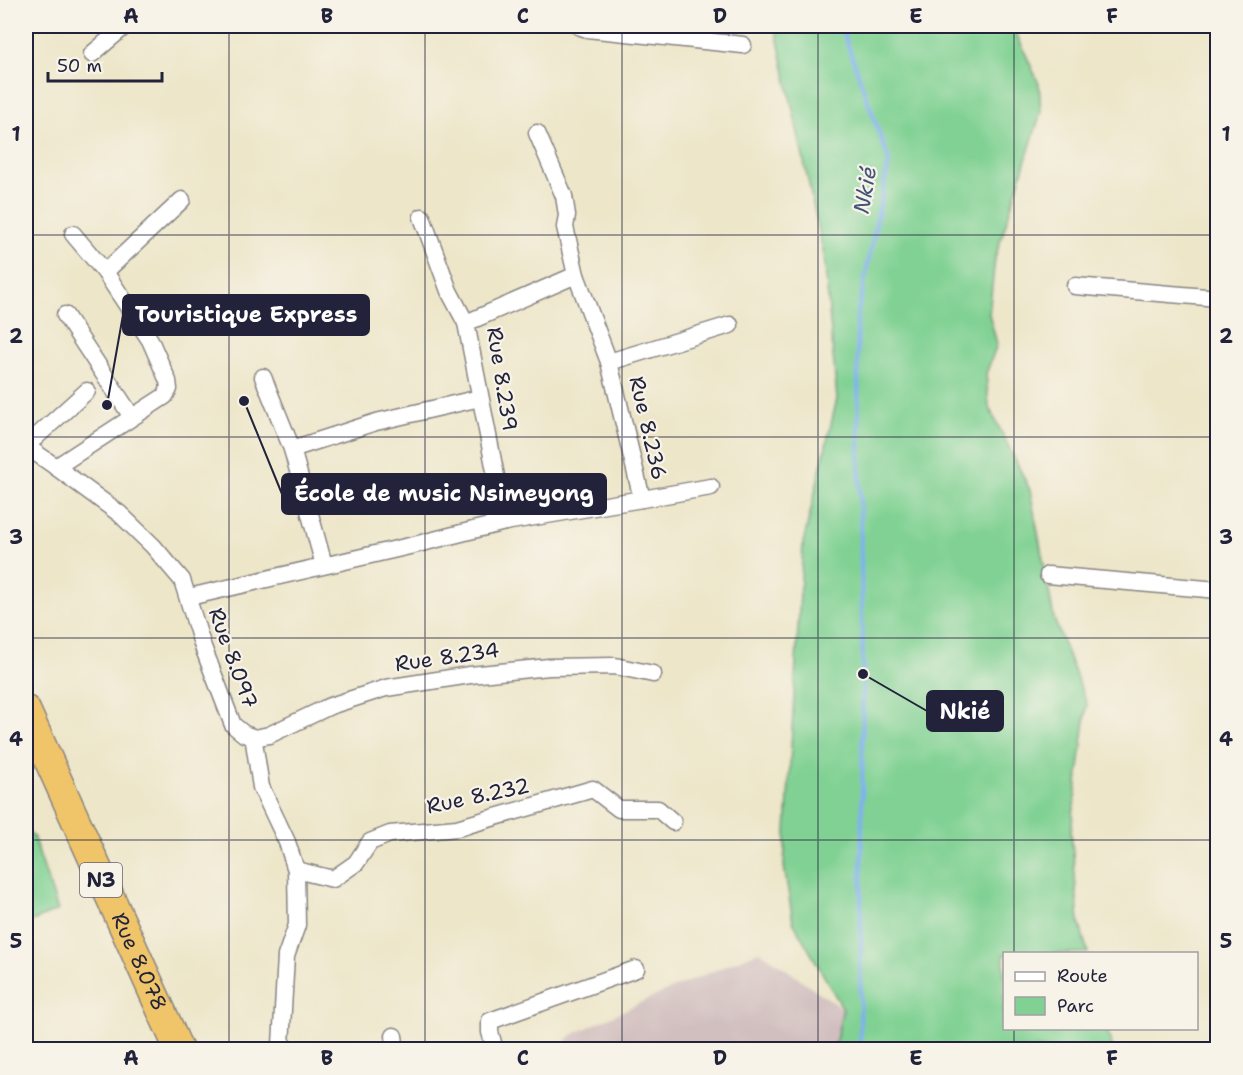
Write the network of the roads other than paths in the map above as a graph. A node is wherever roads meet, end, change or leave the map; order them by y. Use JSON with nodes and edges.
{"nodes":[{"id":1,"x":126,"y":26,"type":"edge"},
{"id":2,"x":578,"y":26,"type":"edge"},
{"id":3,"x":743,"y":45,"type":"dead end"},
{"id":4,"x":92,"y":54,"type":"dead end"},
{"id":5,"x":537,"y":133,"type":"dead end"},
{"id":6,"x":182,"y":200,"type":"dead end"},
{"id":7,"x":422,"y":217,"type":"dead end"},
{"id":8,"x":74,"y":234,"type":"dead end"},
{"id":9,"x":105,"y":272,"type":"junction"},
{"id":10,"x":576,"y":275,"type":"junction"},
{"id":11,"x":1075,"y":286,"type":"dead end"},
{"id":12,"x":1218,"y":298,"type":"edge"},
{"id":13,"x":65,"y":315,"type":"dead end"},
{"id":14,"x":466,"y":323,"type":"junction"},
{"id":15,"x":730,"y":325,"type":"dead end"},
{"id":16,"x":609,"y":362,"type":"junction"},
{"id":17,"x":263,"y":377,"type":"dead end"},
{"id":18,"x":87,"y":391,"type":"dead end"},
{"id":19,"x":480,"y":398,"type":"junction"},
{"id":20,"x":132,"y":417,"type":"junction"},
{"id":21,"x":26,"y":446,"type":"edge"},
{"id":22,"x":292,"y":449,"type":"junction"},
{"id":23,"x":56,"y":467,"type":"junction"},
{"id":24,"x":711,"y":487,"type":"dead end"},
{"id":25,"x":642,"y":499,"type":"junction"},
{"id":26,"x":505,"y":522,"type":"junction"},
{"id":27,"x":324,"y":565,"type":"junction"},
{"id":28,"x":1048,"y":575,"type":"dead end"},
{"id":29,"x":1218,"y":590,"type":"edge"},
{"id":30,"x":189,"y":597,"type":"junction"},
{"id":31,"x":654,"y":674,"type":"dead end"},
{"id":32,"x":26,"y":711,"type":"edge"},
{"id":33,"x":255,"y":738,"type":"junction"},
{"id":34,"x":673,"y":822,"type":"dead end"},
{"id":35,"x":296,"y":870,"type":"junction"},
{"id":36,"x":636,"y":969,"type":"dead end"},
{"id":37,"x":281,"y":1045,"type":"dead end"},
{"id":38,"x":179,"y":1050,"type":"edge"},
{"id":39,"x":495,"y":1050,"type":"edge"}],
"edges":[{"from":1,"to":4,"type":"street"},
{"from":2,"to":3,"type":"street"},
{"from":5,"to":10,"type":"street","name":"Rue 8.236"},
{"from":6,"to":9,"type":"street"},
{"from":7,"to":14,"type":"street"},
{"from":8,"to":9,"type":"street"},
{"from":9,"to":20,"type":"street"},
{"from":10,"to":14,"type":"street","name":"Rue 8.239"},
{"from":10,"to":16,"type":"street","name":"Rue 8.236"},
{"from":11,"to":12,"type":"street"},
{"from":13,"to":20,"type":"street"},
{"from":14,"to":19,"type":"street","name":"Rue 8.239"},
{"from":15,"to":16,"type":"street"},
{"from":16,"to":25,"type":"street","name":"Rue 8.236"},
{"from":17,"to":22,"type":"street"},
{"from":18,"to":21,"type":"street"},
{"from":19,"to":22,"type":"street"},
{"from":19,"to":26,"type":"street","name":"Rue 8.239"},
{"from":20,"to":23,"type":"street"},
{"from":21,"to":23,"type":"street","name":"Rue 8.097"},
{"from":22,"to":27,"type":"street"},
{"from":23,"to":30,"type":"street","name":"Rue 8.097"},
{"from":24,"to":25,"type":"street"},
{"from":25,"to":26,"type":"street","name":"Rue 8.236"},
{"from":26,"to":27,"type":"street","name":"Rue 8.236"},
{"from":27,"to":30,"type":"street","name":"Rue 8.236"},
{"from":28,"to":29,"type":"street"},
{"from":30,"to":33,"type":"street","name":"Rue 8.097"},
{"from":31,"to":33,"type":"street","name":"Rue 8.234"},
{"from":32,"to":38,"type":"highway","name":"Rue 8.078","number":"N3"},
{"from":33,"to":35,"type":"street","name":"Rue 8.097"},
{"from":34,"to":35,"type":"street","name":"Rue 8.232"},
{"from":35,"to":37,"type":"street","name":"Rue 8.097"},
{"from":36,"to":39,"type":"street"}]}
